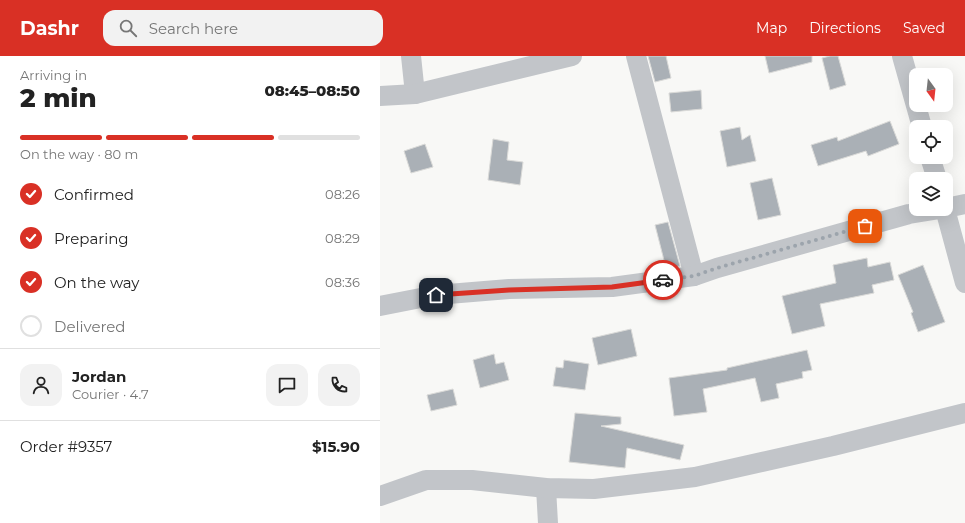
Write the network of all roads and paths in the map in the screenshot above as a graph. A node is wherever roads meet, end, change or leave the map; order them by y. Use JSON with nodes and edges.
{"nodes":[{"id":1,"x":410,"y":56,"type":"edge"},
{"id":2,"x":572,"y":56,"type":"edge"},
{"id":3,"x":636,"y":56,"type":"edge"},
{"id":4,"x":902,"y":56,"type":"edge"},
{"id":5,"x":415,"y":94,"type":"junction"},
{"id":6,"x":380,"y":96,"type":"edge"},
{"id":7,"x":920,"y":120,"type":"edge"},
{"id":8,"x":965,"y":204,"type":"edge"},
{"id":9,"x":953,"y":207,"type":"edge"},
{"id":10,"x":909,"y":214,"type":"edge"},
{"id":11,"x":948,"y":216,"type":"edge"},
{"id":12,"x":694,"y":276,"type":"junction"},
{"id":13,"x":965,"y":283,"type":"edge"},
{"id":14,"x":380,"y":306,"type":"edge"},
{"id":15,"x":965,"y":413,"type":"edge"},
{"id":16,"x":546,"y":488,"type":"junction"},
{"id":17,"x":380,"y":496,"type":"edge"},
{"id":18,"x":548,"y":523,"type":"edge"}],
"edges":[{"from":1,"to":5,"type":"street"},
{"from":2,"to":5,"type":"street"},
{"from":3,"to":12,"type":"street"},
{"from":4,"to":7,"type":"street"},
{"from":5,"to":6,"type":"street"},
{"from":8,"to":9,"type":"street"},
{"from":10,"to":12,"type":"street"},
{"from":11,"to":13,"type":"street"},
{"from":12,"to":14,"type":"street"},
{"from":15,"to":16,"type":"street"},
{"from":16,"to":17,"type":"street"},
{"from":16,"to":18,"type":"street"}]}
